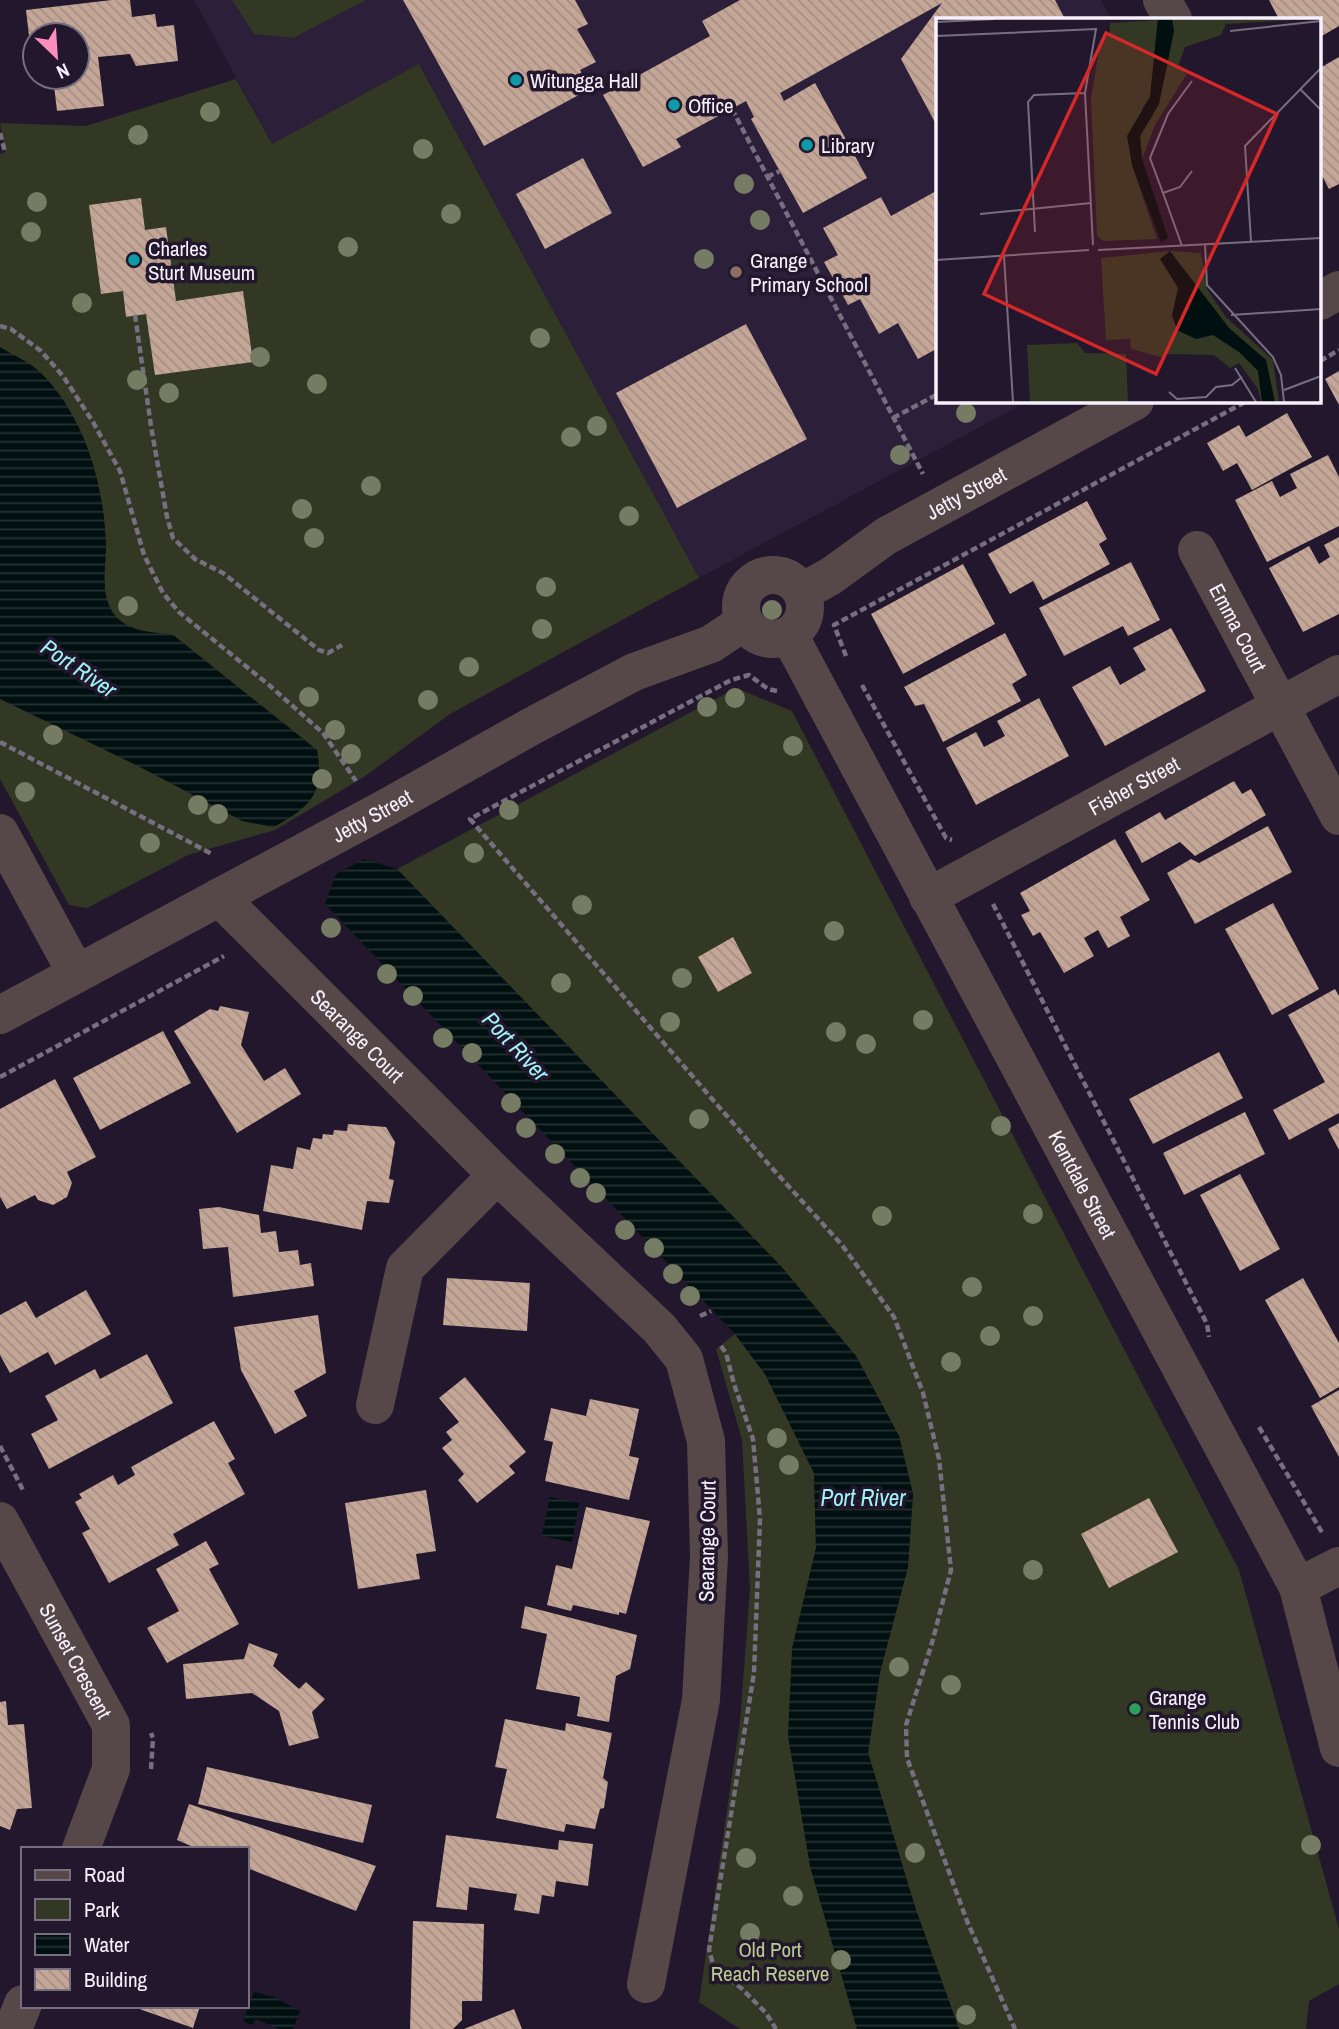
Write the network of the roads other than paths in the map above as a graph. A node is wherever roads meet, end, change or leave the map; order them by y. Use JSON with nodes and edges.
{"nodes":[{"id":1,"x":1162,"y":0,"type":"edge"},
{"id":2,"x":1172,"y":18,"type":"edge"},
{"id":3,"x":1133,"y":402,"type":"edge"},
{"id":4,"x":1197,"y":550,"type":"dead end"},
{"id":5,"x":802,"y":592,"type":"junction"},
{"id":6,"x":744,"y":622,"type":"junction"},
{"id":7,"x":789,"y":635,"type":"junction"},
{"id":8,"x":1339,"y":674,"type":"edge"},
{"id":9,"x":1280,"y":705,"type":"junction"},
{"id":10,"x":1339,"y":816,"type":"edge"},
{"id":11,"x":0,"y":833,"type":"edge"},
{"id":12,"x":219,"y":897,"type":"junction"},
{"id":13,"x":928,"y":897,"type":"junction"},
{"id":14,"x":76,"y":973,"type":"junction"},
{"id":15,"x":0,"y":1014,"type":"edge"},
{"id":16,"x":497,"y":1175,"type":"junction"},
{"id":17,"x":375,"y":1405,"type":"dead end"},
{"id":18,"x":0,"y":1521,"type":"edge"},
{"id":19,"x":1337,"y":1567,"type":"edge"},
{"id":20,"x":1298,"y":1587,"type":"junction"},
{"id":21,"x":1339,"y":1748,"type":"edge"},
{"id":22,"x":82,"y":1847,"type":"edge"},
{"id":23,"x":646,"y":1984,"type":"dead end"},
{"id":24,"x":21,"y":2008,"type":"edge"},
{"id":25,"x":13,"y":2029,"type":"edge"}],
"edges":[{"from":1,"to":2,"type":"street"},
{"from":3,"to":5,"type":"street","name":"Jetty Street"},
{"from":4,"to":9,"type":"street","name":"Emma Court"},
{"from":5,"to":6,"type":"street"},
{"from":5,"to":7,"type":"street"},
{"from":6,"to":7,"type":"street"},
{"from":6,"to":12,"type":"street","name":"Jetty Street"},
{"from":7,"to":13,"type":"street","name":"Kentdale Street"},
{"from":8,"to":9,"type":"street","name":"Fisher Street"},
{"from":9,"to":10,"type":"street","name":"Emma Court"},
{"from":9,"to":13,"type":"street","name":"Fisher Street"},
{"from":11,"to":14,"type":"street"},
{"from":12,"to":14,"type":"street","name":"Jetty Street"},
{"from":12,"to":16,"type":"street","name":"Searange Court"},
{"from":13,"to":20,"type":"street","name":"Kentdale Street"},
{"from":14,"to":15,"type":"street","name":"Jetty Street"},
{"from":16,"to":17,"type":"street"},
{"from":16,"to":23,"type":"street","name":"Searange Court"},
{"from":18,"to":22,"type":"street","name":"Sunset Crescent"},
{"from":19,"to":20,"type":"street"},
{"from":20,"to":21,"type":"street","name":"Kentdale Street"},
{"from":24,"to":25,"type":"street"}]}
